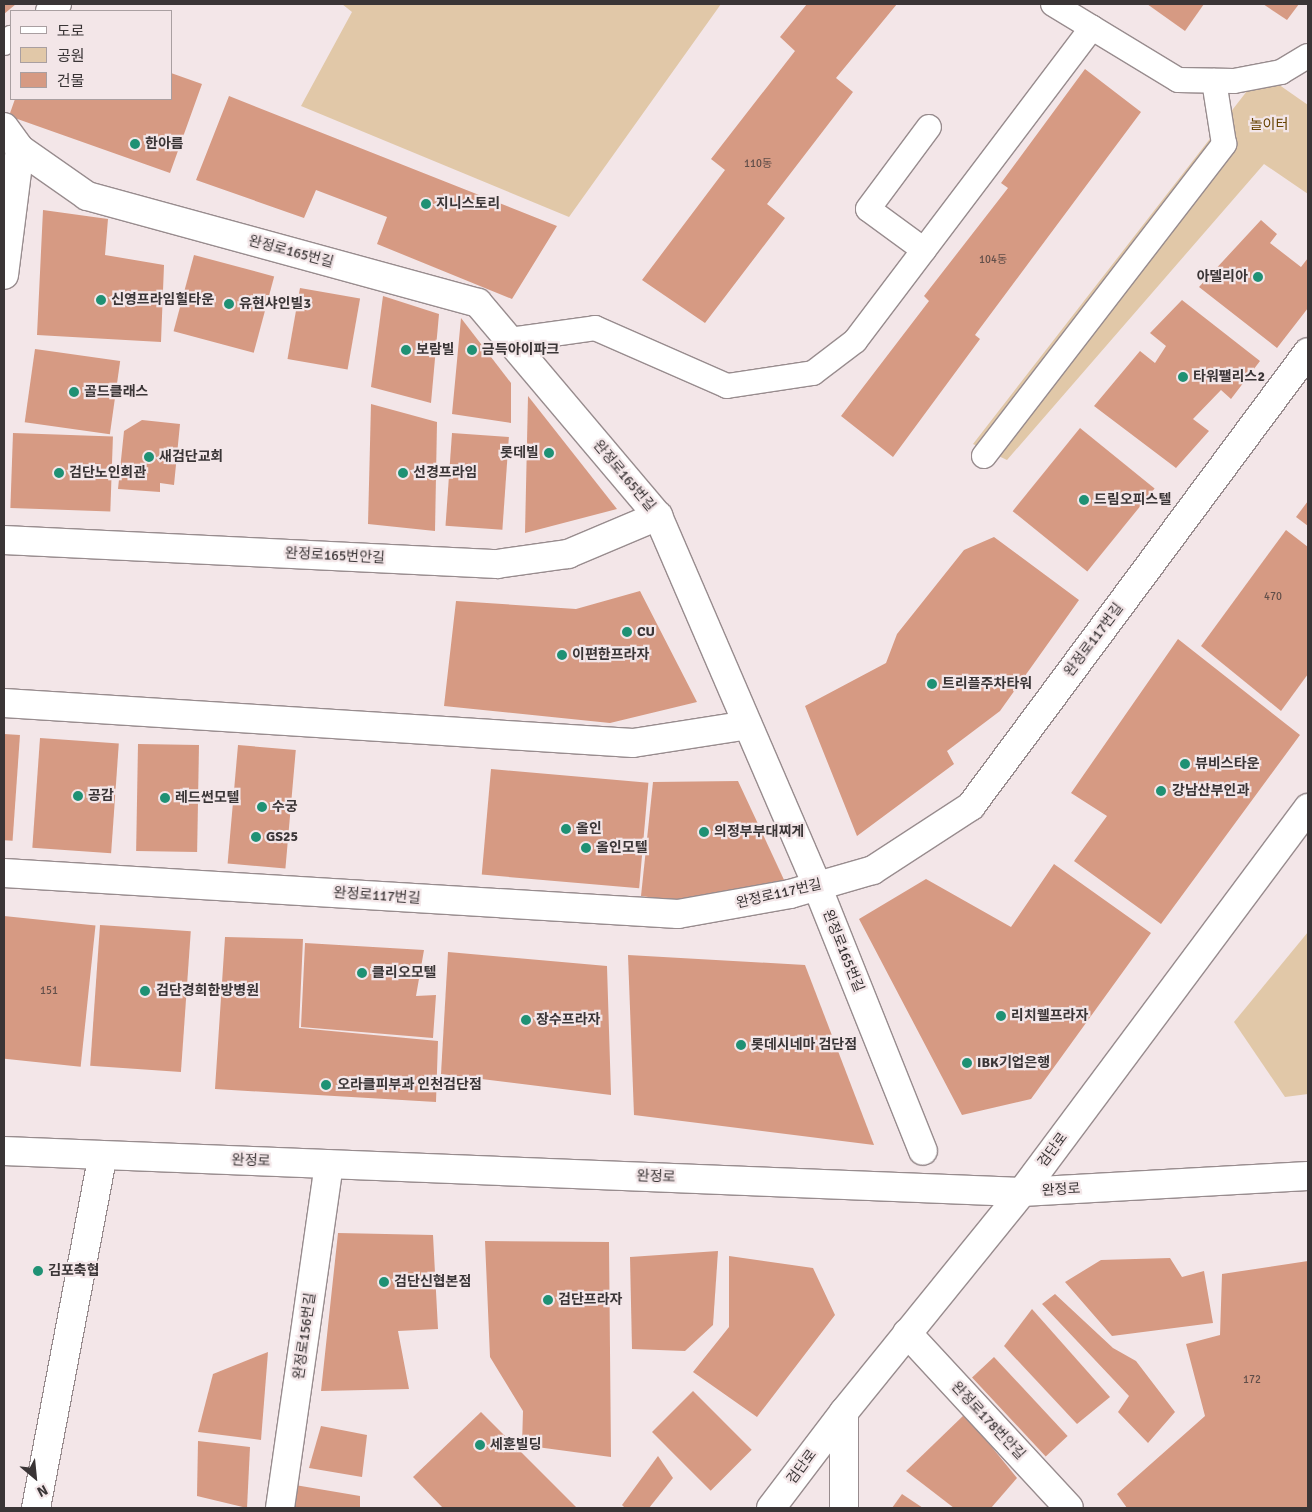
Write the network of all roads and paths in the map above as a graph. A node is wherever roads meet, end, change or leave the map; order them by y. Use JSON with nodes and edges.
{"nodes":[{"id":1,"x":1053,"y":4,"type":"edge"},
{"id":2,"x":1092,"y":28,"type":"junction"},
{"id":3,"x":1308,"y":56,"type":"edge"},
{"id":4,"x":1214,"y":81,"type":"junction"},
{"id":5,"x":4,"y":127,"type":"edge"},
{"id":6,"x":929,"y":127,"type":"dead end"},
{"id":7,"x":20,"y":149,"type":"junction"},
{"id":8,"x":924,"y":250,"type":"junction"},
{"id":9,"x":4,"y":269,"type":"edge"},
{"id":10,"x":4,"y":275,"type":"edge"},
{"id":11,"x":510,"y":340,"type":"junction"},
{"id":12,"x":1308,"y":352,"type":"edge"},
{"id":13,"x":984,"y":456,"type":"dead end"},
{"id":14,"x":658,"y":516,"type":"junction"},
{"id":15,"x":4,"y":540,"type":"edge"},
{"id":16,"x":4,"y":703,"type":"edge"},
{"id":17,"x":748,"y":725,"type":"junction"},
{"id":18,"x":1308,"y":808,"type":"edge"},
{"id":19,"x":4,"y":872,"type":"edge"},
{"id":20,"x":817,"y":886,"type":"junction"},
{"id":21,"x":4,"y":1151,"type":"edge"},
{"id":22,"x":923,"y":1151,"type":"dead end"},
{"id":23,"x":103,"y":1155,"type":"junction"},
{"id":24,"x":329,"y":1164,"type":"junction"},
{"id":25,"x":1308,"y":1176,"type":"edge"},
{"id":26,"x":1022,"y":1192,"type":"junction"},
{"id":27,"x":908,"y":1333,"type":"junction"},
{"id":28,"x":844,"y":1412,"type":"junction"},
{"id":29,"x":36,"y":1508,"type":"edge"},
{"id":30,"x":280,"y":1508,"type":"edge"},
{"id":31,"x":771,"y":1508,"type":"edge"},
{"id":32,"x":844,"y":1508,"type":"edge"},
{"id":33,"x":1069,"y":1508,"type":"edge"}],
"edges":[{"from":1,"to":2,"type":"lane"},
{"from":2,"to":4,"type":"lane"},
{"from":2,"to":8,"type":"lane"},
{"from":3,"to":4,"type":"lane"},
{"from":4,"to":13,"type":"lane"},
{"from":5,"to":7,"type":"street","name":"완정로165번길"},
{"from":6,"to":8,"type":"lane"},
{"from":7,"to":9,"type":"street"},
{"from":7,"to":11,"type":"street","name":"완정로165번길"},
{"from":8,"to":11,"type":"lane"},
{"from":9,"to":10,"type":"street"},
{"from":11,"to":14,"type":"street","name":"완정로165번길"},
{"from":12,"to":20,"type":"street","name":"완정로117번길"},
{"from":14,"to":15,"type":"street","name":"완정로165번안길"},
{"from":14,"to":17,"type":"street","name":"완정로165번길"},
{"from":16,"to":17,"type":"street"},
{"from":17,"to":20,"type":"street","name":"완정로165번길"},
{"from":18,"to":26,"type":"street","name":"검단로"},
{"from":19,"to":20,"type":"street","name":"완정로117번길"},
{"from":20,"to":22,"type":"street","name":"완정로165번길"},
{"from":21,"to":23,"type":"street","name":"완정로"},
{"from":23,"to":24,"type":"street","name":"완정로"},
{"from":23,"to":29,"type":"street"},
{"from":24,"to":26,"type":"street","name":"완정로"},
{"from":24,"to":30,"type":"street","name":"완정로156번길"},
{"from":25,"to":26,"type":"street","name":"완정로"},
{"from":26,"to":27,"type":"street","name":"검단로"},
{"from":27,"to":28,"type":"street","name":"검단로"},
{"from":27,"to":33,"type":"street","name":"완정로178번안길"},
{"from":28,"to":31,"type":"street","name":"검단로"},
{"from":28,"to":32,"type":"street"}]}
